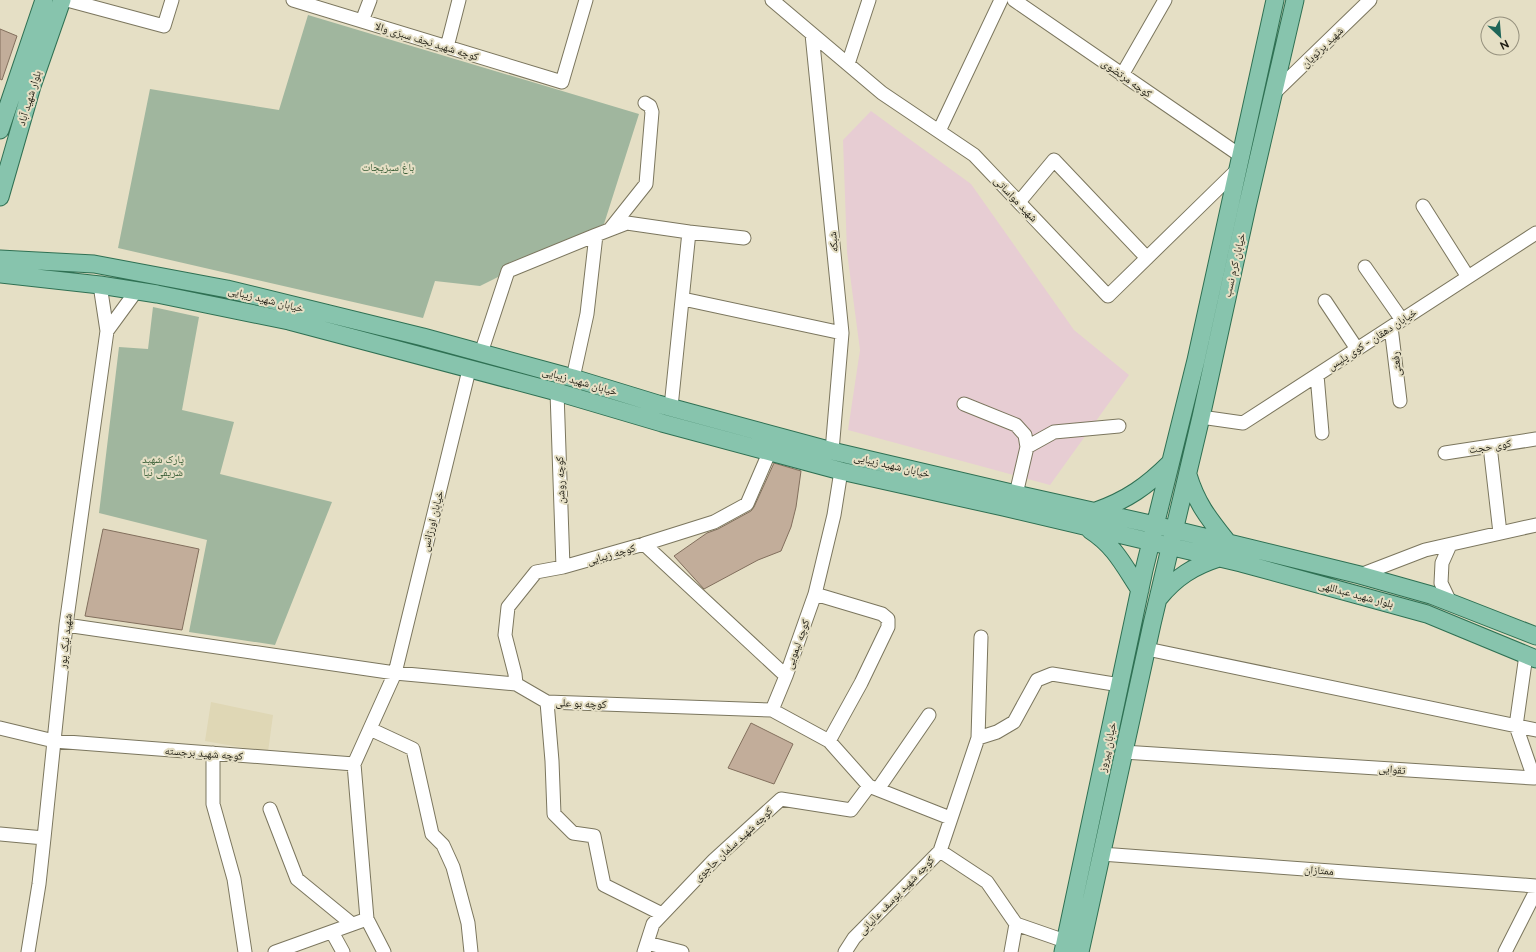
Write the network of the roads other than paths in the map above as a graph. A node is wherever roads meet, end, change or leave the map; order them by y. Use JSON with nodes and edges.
{"nodes":[{"id":1,"x":44,"y":0,"type":"edge"},
{"id":2,"x":62,"y":0,"type":"edge"},
{"id":3,"x":67,"y":0,"type":"edge"},
{"id":4,"x":172,"y":0,"type":"edge"},
{"id":5,"x":293,"y":0,"type":"edge"},
{"id":6,"x":370,"y":0,"type":"edge"},
{"id":7,"x":460,"y":0,"type":"edge"},
{"id":8,"x":586,"y":0,"type":"edge"},
{"id":9,"x":772,"y":0,"type":"edge"},
{"id":10,"x":869,"y":0,"type":"edge"},
{"id":11,"x":1001,"y":0,"type":"edge"},
{"id":12,"x":1014,"y":0,"type":"edge"},
{"id":13,"x":1165,"y":0,"type":"edge"},
{"id":14,"x":1295,"y":0,"type":"edge"},
{"id":15,"x":1370,"y":0,"type":"edge"},
{"id":16,"x":1273,"y":1,"type":"edge"},
{"id":17,"x":362,"y":21,"type":"junction"},
{"id":18,"x":812,"y":34,"type":"junction"},
{"id":19,"x":447,"y":47,"type":"junction"},
{"id":20,"x":848,"y":64,"type":"junction"},
{"id":21,"x":1122,"y":75,"type":"junction"},
{"id":22,"x":1273,"y":94,"type":"junction"},
{"id":23,"x":645,"y":103,"type":"dead end"},
{"id":24,"x":0,"y":130,"type":"edge"},
{"id":25,"x":939,"y":131,"type":"junction"},
{"id":26,"x":1239,"y":163,"type":"junction"},
{"id":27,"x":0,"y":198,"type":"edge"},
{"id":28,"x":1019,"y":202,"type":"junction"},
{"id":29,"x":1422,"y":206,"type":"dead end"},
{"id":30,"x":611,"y":228,"type":"junction"},
{"id":31,"x":689,"y":232,"type":"junction"},
{"id":32,"x":1536,"y":233,"type":"edge"},
{"id":33,"x":596,"y":235,"type":"junction"},
{"id":34,"x":744,"y":238,"type":"dead end"},
{"id":35,"x":1147,"y":258,"type":"junction"},
{"id":36,"x":0,"y":259,"type":"edge"},
{"id":37,"x":1365,"y":267,"type":"dead end"},
{"id":38,"x":0,"y":274,"type":"edge"},
{"id":39,"x":1468,"y":277,"type":"junction"},
{"id":40,"x":100,"y":285,"type":"junction"},
{"id":41,"x":136,"y":290,"type":"junction"},
{"id":42,"x":683,"y":299,"type":"junction"},
{"id":43,"x":1325,"y":301,"type":"dead end"},
{"id":44,"x":1397,"y":323,"type":"junction"},
{"id":45,"x":386,"y":328,"type":"junction"},
{"id":46,"x":107,"y":330,"type":"junction"},
{"id":47,"x":842,"y":333,"type":"junction"},
{"id":48,"x":382,"y":346,"type":"junction"},
{"id":49,"x":1357,"y":349,"type":"junction"},
{"id":50,"x":482,"y":353,"type":"junction"},
{"id":51,"x":469,"y":370,"type":"junction"},
{"id":52,"x":1317,"y":375,"type":"junction"},
{"id":53,"x":573,"y":378,"type":"junction"},
{"id":54,"x":557,"y":392,"type":"junction"},
{"id":55,"x":1400,"y":401,"type":"dead end"},
{"id":56,"x":964,"y":404,"type":"dead end"},
{"id":57,"x":671,"y":407,"type":"junction"},
{"id":58,"x":1182,"y":415,"type":"junction"},
{"id":59,"x":1201,"y":417,"type":"junction"},
{"id":60,"x":1119,"y":426,"type":"dead end"},
{"id":61,"x":1322,"y":433,"type":"dead end"},
{"id":62,"x":1536,"y":439,"type":"edge"},
{"id":63,"x":1490,"y":446,"type":"junction"},
{"id":64,"x":1027,"y":447,"type":"junction"},
{"id":65,"x":832,"y":451,"type":"junction"},
{"id":66,"x":769,"y":453,"type":"junction"},
{"id":67,"x":1445,"y":453,"type":"dead end"},
{"id":68,"x":1170,"y":463,"type":"junction"},
{"id":69,"x":841,"y":471,"type":"junction"},
{"id":70,"x":1188,"y":475,"type":"junction"},
{"id":71,"x":1016,"y":494,"type":"junction"},
{"id":72,"x":1096,"y":511,"type":"junction"},
{"id":73,"x":1081,"y":525,"type":"junction"},
{"id":74,"x":1156,"y":525,"type":"junction"},
{"id":75,"x":1536,"y":525,"type":"edge"},
{"id":76,"x":1174,"y":530,"type":"junction"},
{"id":77,"x":1500,"y":533,"type":"junction"},
{"id":78,"x":1151,"y":542,"type":"junction"},
{"id":79,"x":644,"y":544,"type":"junction"},
{"id":80,"x":1229,"y":544,"type":"junction"},
{"id":81,"x":1450,"y":545,"type":"junction"},
{"id":82,"x":1170,"y":546,"type":"junction"},
{"id":83,"x":1211,"y":550,"type":"junction"},
{"id":84,"x":563,"y":568,"type":"junction"},
{"id":85,"x":1360,"y":575,"type":"junction"},
{"id":86,"x":1140,"y":590,"type":"junction"},
{"id":87,"x":815,"y":594,"type":"junction"},
{"id":88,"x":1158,"y":600,"type":"junction"},
{"id":89,"x":1450,"y":602,"type":"junction"},
{"id":90,"x":66,"y":625,"type":"junction"},
{"id":91,"x":1536,"y":636,"type":"edge"},
{"id":92,"x":981,"y":637,"type":"dead end"},
{"id":93,"x":1147,"y":649,"type":"junction"},
{"id":94,"x":1531,"y":657,"type":"edge"},
{"id":95,"x":395,"y":673,"type":"junction"},
{"id":96,"x":786,"y":676,"type":"junction"},
{"id":97,"x":516,"y":684,"type":"junction"},
{"id":98,"x":1120,"y":685,"type":"junction"},
{"id":99,"x":548,"y":702,"type":"junction"},
{"id":100,"x":772,"y":710,"type":"junction"},
{"id":101,"x":929,"y":715,"type":"dead end"},
{"id":102,"x":1516,"y":726,"type":"junction"},
{"id":103,"x":0,"y":728,"type":"edge"},
{"id":104,"x":370,"y":729,"type":"junction"},
{"id":105,"x":1536,"y":730,"type":"edge"},
{"id":106,"x":978,"y":738,"type":"junction"},
{"id":107,"x":54,"y":741,"type":"junction"},
{"id":108,"x":829,"y":741,"type":"junction"},
{"id":109,"x":1124,"y":752,"type":"junction"},
{"id":110,"x":213,"y":753,"type":"junction"},
{"id":111,"x":354,"y":764,"type":"junction"},
{"id":112,"x":873,"y":788,"type":"junction"},
{"id":113,"x":270,"y":809,"type":"dead end"},
{"id":114,"x":950,"y":818,"type":"junction"},
{"id":115,"x":0,"y":834,"type":"edge"},
{"id":116,"x":44,"y":838,"type":"junction"},
{"id":117,"x":940,"y":851,"type":"junction"},
{"id":118,"x":1101,"y":854,"type":"junction"},
{"id":119,"x":1536,"y":886,"type":"edge"},
{"id":120,"x":1536,"y":891,"type":"edge"},
{"id":121,"x":662,"y":914,"type":"junction"},
{"id":122,"x":367,"y":919,"type":"junction"},
{"id":123,"x":352,"y":924,"type":"junction"},
{"id":124,"x":1016,"y":924,"type":"junction"},
{"id":125,"x":332,"y":932,"type":"junction"},
{"id":126,"x":1064,"y":946,"type":"edge"},
{"id":127,"x":645,"y":948,"type":"edge"},
{"id":128,"x":28,"y":952,"type":"edge"},
{"id":129,"x":245,"y":952,"type":"edge"},
{"id":130,"x":275,"y":952,"type":"edge"},
{"id":131,"x":343,"y":952,"type":"edge"},
{"id":132,"x":384,"y":952,"type":"edge"},
{"id":133,"x":471,"y":952,"type":"edge"},
{"id":134,"x":682,"y":952,"type":"edge"},
{"id":135,"x":845,"y":952,"type":"edge"},
{"id":136,"x":1011,"y":952,"type":"edge"},
{"id":137,"x":1080,"y":952,"type":"edge"},
{"id":138,"x":1505,"y":952,"type":"edge"}],
"edges":[{"from":1,"to":24,"type":"main road","name":"بلوار شهید آباد"},
{"from":2,"to":27,"type":"main road","name":"بلوار شهید آباد"},
{"from":3,"to":4,"type":"street"},
{"from":5,"to":17,"type":"street","name":"کوچه شهید نجف سبزی والا"},
{"from":6,"to":17,"type":"street"},
{"from":7,"to":19,"type":"street"},
{"from":8,"to":19,"type":"street","name":"کوچه شهید نجف سبزی والا"},
{"from":9,"to":18,"type":"street","name":"شهید مواساتی"},
{"from":10,"to":20,"type":"street"},
{"from":11,"to":25,"type":"street"},
{"from":12,"to":21,"type":"street","name":"کوچه مرتضوی"},
{"from":13,"to":21,"type":"street"},
{"from":14,"to":22,"type":"main road","name":"خیابان کرم نسب"},
{"from":15,"to":22,"type":"street","name":"شهید پرتویان"},
{"from":16,"to":26,"type":"main road","name":"خیابان کرم نسب"},
{"from":17,"to":19,"type":"street","name":"کوچه شهید نجف سبزی والا"},
{"from":18,"to":20,"type":"street","name":"شهید مواساتی"},
{"from":18,"to":47,"type":"street","name":"شبکه"},
{"from":20,"to":25,"type":"street","name":"شهید مواساتی"},
{"from":21,"to":26,"type":"street","name":"کوچه مرتضوی"},
{"from":22,"to":59,"type":"main road","name":"خیابان کرم نسب"},
{"from":23,"to":30,"type":"street"},
{"from":25,"to":28,"type":"street","name":"شهید مواساتی"},
{"from":26,"to":35,"type":"street","name":"شهید مواساتی"},
{"from":26,"to":58,"type":"main road","name":"خیابان کرم نسب"},
{"from":28,"to":35,"type":"street","name":"شهید مواساتی"},
{"from":28,"to":35,"type":"street"},
{"from":29,"to":39,"type":"street"},
{"from":30,"to":31,"type":"street"},
{"from":30,"to":33,"type":"street"},
{"from":31,"to":34,"type":"street"},
{"from":31,"to":42,"type":"street"},
{"from":32,"to":39,"type":"street","name":"خیابان دهقان - کوی پلیس"},
{"from":33,"to":50,"type":"street"},
{"from":33,"to":53,"type":"street"},
{"from":36,"to":45,"type":"main road","name":"خیابان شهید زیبایی"},
{"from":37,"to":44,"type":"street"},
{"from":38,"to":40,"type":"main road","name":"خیابان شهید زیبایی"},
{"from":39,"to":44,"type":"street","name":"خیابان دهقان - کوی پلیس"},
{"from":40,"to":41,"type":"main road","name":"خیابان شهید زیبایی"},
{"from":40,"to":46,"type":"street","name":"شهید نیک پور"},
{"from":41,"to":46,"type":"street","name":"شهید نیک پور"},
{"from":41,"to":48,"type":"main road","name":"خیابان شهید زیبایی"},
{"from":42,"to":47,"type":"street"},
{"from":42,"to":57,"type":"street"},
{"from":43,"to":49,"type":"street"},
{"from":44,"to":49,"type":"street","name":"خیابان دهقان - کوی پلیس"},
{"from":44,"to":55,"type":"street","name":"رفعتی"},
{"from":45,"to":48,"type":"main road"},
{"from":45,"to":50,"type":"main road","name":"خیابان شهید زیبایی"},
{"from":46,"to":90,"type":"street","name":"شهید نیک پور"},
{"from":47,"to":65,"type":"street","name":"شبکه"},
{"from":48,"to":51,"type":"main road","name":"خیابان شهید زیبایی"},
{"from":49,"to":52,"type":"street","name":"خیابان دهقان - کوی پلیس"},
{"from":50,"to":53,"type":"main road","name":"خیابان شهید زیبایی"},
{"from":51,"to":54,"type":"main road","name":"خیابان شهید زیبایی"},
{"from":51,"to":95,"type":"street","name":"خیابان اورژانس"},
{"from":52,"to":59,"type":"street","name":"خیابان دهقان - کوی پلیس"},
{"from":52,"to":61,"type":"street"},
{"from":53,"to":57,"type":"main road","name":"خیابان شهید زیبایی"},
{"from":54,"to":66,"type":"main road","name":"خیابان شهید زیبایی"},
{"from":54,"to":84,"type":"street","name":"کوچه روشن"},
{"from":56,"to":64,"type":"street"},
{"from":57,"to":65,"type":"main road","name":"خیابان شهید زیبایی"},
{"from":58,"to":59,"type":"main road"},
{"from":58,"to":68,"type":"main road","name":"خیابان کرم نسب"},
{"from":59,"to":70,"type":"main road","name":"خیابان کرم نسب"},
{"from":60,"to":64,"type":"street"},
{"from":62,"to":63,"type":"street","name":"کوی حجت"},
{"from":63,"to":67,"type":"street","name":"کوی حجت"},
{"from":63,"to":77,"type":"street"},
{"from":64,"to":71,"type":"street"},
{"from":65,"to":71,"type":"main road","name":"خیابان شهید زیبایی"},
{"from":66,"to":69,"type":"main road","name":"خیابان شهید زیبایی"},
{"from":66,"to":79,"type":"street","name":"کوچه زیبایی"},
{"from":68,"to":72,"type":"main road"},
{"from":68,"to":74,"type":"main road","name":"خیابان کرم نسب"},
{"from":69,"to":73,"type":"main road","name":"خیابان شهید زیبایی"},
{"from":69,"to":87,"type":"street","name":"کوچه لیمویی"},
{"from":70,"to":76,"type":"main road","name":"خیابان کرم نسب"},
{"from":70,"to":80,"type":"main road"},
{"from":71,"to":72,"type":"main road","name":"خیابان شهید زیبایی"},
{"from":72,"to":74,"type":"main road","name":"خیابان شهید زیبایی"},
{"from":73,"to":78,"type":"main road","name":"خیابان شهید زیبایی"},
{"from":73,"to":86,"type":"main road"},
{"from":74,"to":76,"type":"main road","name":"خیابان شهید زیبایی"},
{"from":74,"to":78,"type":"main road","name":"خیابان کرم نسب"},
{"from":75,"to":77,"type":"street"},
{"from":76,"to":82,"type":"main road","name":"خیابان کرم نسب"},
{"from":76,"to":83,"type":"main road","name":"بلوار شهید عبداللهی"},
{"from":77,"to":81,"type":"street"},
{"from":78,"to":82,"type":"main road","name":"خیابان شهید زیبایی"},
{"from":78,"to":86,"type":"main road","name":"خیابان پیروز"},
{"from":79,"to":84,"type":"street","name":"کوچه زیبایی"},
{"from":79,"to":96,"type":"street","name":"کوچه لیمویی"},
{"from":80,"to":83,"type":"main road","name":"بلوار شهید عبداللهی"},
{"from":80,"to":85,"type":"main road","name":"بلوار شهید عبداللهی"},
{"from":81,"to":85,"type":"street"},
{"from":81,"to":89,"type":"street"},
{"from":82,"to":83,"type":"main road","name":"بلوار شهید عبداللهی"},
{"from":82,"to":88,"type":"main road","name":"خیابان پیروز"},
{"from":83,"to":88,"type":"main road"},
{"from":83,"to":94,"type":"main road","name":"بلوار شهید عبداللهی"},
{"from":84,"to":97,"type":"street","name":"کوچه زیبایی"},
{"from":85,"to":89,"type":"main road","name":"بلوار شهید عبداللهی"},
{"from":86,"to":98,"type":"main road","name":"خیابان پیروز"},
{"from":87,"to":96,"type":"street","name":"کوچه لیمویی"},
{"from":87,"to":108,"type":"street"},
{"from":88,"to":93,"type":"main road","name":"خیابان پیروز"},
{"from":89,"to":91,"type":"main road","name":"بلوار شهید عبداللهی"},
{"from":90,"to":95,"type":"street","name":"کوچه بو علی"},
{"from":90,"to":107,"type":"street","name":"شهید نیک پور"},
{"from":92,"to":106,"type":"street"},
{"from":93,"to":102,"type":"street"},
{"from":93,"to":109,"type":"main road","name":"خیابان پیروز"},
{"from":94,"to":102,"type":"street","name":"تقوایی"},
{"from":95,"to":97,"type":"street","name":"کوچه بو علی"},
{"from":95,"to":104,"type":"street","name":"خیابان اورژانس"},
{"from":96,"to":100,"type":"street"},
{"from":97,"to":99,"type":"street","name":"کوچه بو علی"},
{"from":98,"to":106,"type":"street"},
{"from":98,"to":126,"type":"main road","name":"خیابان پیروز"},
{"from":99,"to":100,"type":"street","name":"کوچه بو علی"},
{"from":99,"to":121,"type":"street"},
{"from":100,"to":108,"type":"street"},
{"from":101,"to":112,"type":"street"},
{"from":102,"to":105,"type":"street"},
{"from":102,"to":109,"type":"street","name":"تقوایی"},
{"from":103,"to":107,"type":"street","name":"کوچه شهید برجسته"},
{"from":104,"to":111,"type":"street","name":"خیابان اورژانس"},
{"from":104,"to":133,"type":"street"},
{"from":106,"to":114,"type":"street"},
{"from":107,"to":110,"type":"street","name":"کوچه شهید برجسته"},
{"from":107,"to":116,"type":"street","name":"شهید نیک پور"},
{"from":108,"to":112,"type":"street"},
{"from":109,"to":118,"type":"main road","name":"خیابان پیروز"},
{"from":110,"to":111,"type":"street","name":"کوچه شهید برجسته"},
{"from":110,"to":129,"type":"street"},
{"from":111,"to":122,"type":"street"},
{"from":112,"to":114,"type":"street"},
{"from":112,"to":121,"type":"street","name":"کوچه شهید سلمان حاجوی"},
{"from":113,"to":123,"type":"street"},
{"from":114,"to":117,"type":"street"},
{"from":115,"to":116,"type":"street"},
{"from":116,"to":128,"type":"street","name":"شهید نیک پور"},
{"from":117,"to":124,"type":"street","name":"کوچه شهید یوسف عالیانی"},
{"from":117,"to":135,"type":"street","name":"کوچه شهید یوسف عالیانی"},
{"from":118,"to":119,"type":"street","name":"ممتازان"},
{"from":118,"to":137,"type":"main road","name":"خیابان پیروز"},
{"from":120,"to":138,"type":"street"},
{"from":121,"to":127,"type":"street","name":"کوچه شهید سلمان حاجوی"},
{"from":122,"to":123,"type":"street"},
{"from":122,"to":132,"type":"street"},
{"from":123,"to":125,"type":"street"},
{"from":124,"to":126,"type":"street"},
{"from":124,"to":136,"type":"street"},
{"from":125,"to":130,"type":"street"},
{"from":125,"to":131,"type":"street"},
{"from":127,"to":134,"type":"street"}]}
